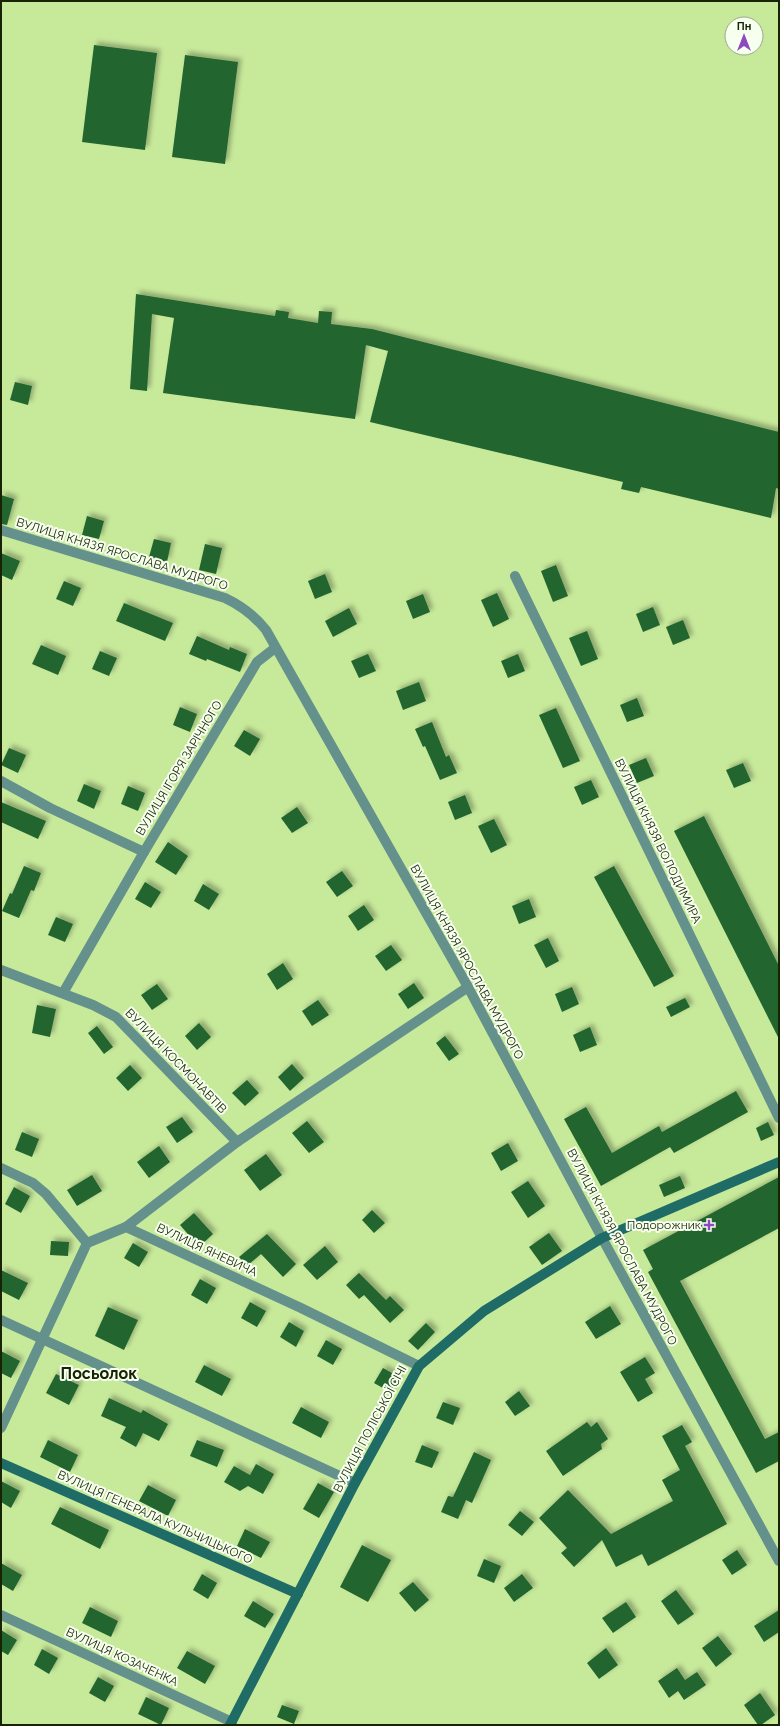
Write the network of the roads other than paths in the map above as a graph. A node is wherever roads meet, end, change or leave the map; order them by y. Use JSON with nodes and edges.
{"nodes":[{"id":1,"x":1,"y":530,"type":"edge"},
{"id":2,"x":515,"y":576,"type":"dead end"},
{"id":3,"x":276,"y":648,"type":"junction"},
{"id":4,"x":1,"y":781,"type":"edge"},
{"id":5,"x":144,"y":852,"type":"junction"},
{"id":6,"x":1,"y":970,"type":"edge"},
{"id":7,"x":468,"y":987,"type":"junction"},
{"id":8,"x":63,"y":993,"type":"junction"},
{"id":9,"x":779,"y":1118,"type":"edge"},
{"id":10,"x":237,"y":1142,"type":"junction"},
{"id":11,"x":779,"y":1162,"type":"edge"},
{"id":12,"x":1,"y":1168,"type":"edge"},
{"id":13,"x":126,"y":1227,"type":"junction"},
{"id":14,"x":602,"y":1238,"type":"junction"},
{"id":15,"x":87,"y":1243,"type":"junction"},
{"id":16,"x":1,"y":1320,"type":"edge"},
{"id":17,"x":42,"y":1339,"type":"junction"},
{"id":18,"x":419,"y":1366,"type":"junction"},
{"id":19,"x":1,"y":1428,"type":"edge"},
{"id":20,"x":1,"y":1463,"type":"edge"},
{"id":21,"x":355,"y":1483,"type":"junction"},
{"id":22,"x":779,"y":1561,"type":"edge"},
{"id":23,"x":298,"y":1594,"type":"junction"},
{"id":24,"x":1,"y":1615,"type":"edge"},
{"id":25,"x":231,"y":1723,"type":"edge"}],
"edges":[{"from":1,"to":3,"type":"street","name":"ВУЛИЦЯ КНЯЗЯ ЯРОСЛАВА МУДРОГО"},
{"from":2,"to":9,"type":"street","name":"ВУЛИЦЯ КНЯЗЯ ВОЛОДИМИРА"},
{"from":3,"to":5,"type":"street","name":"ВУЛИЦЯ ІГОРЯ ЗАРІЧНОГО"},
{"from":3,"to":7,"type":"street","name":"ВУЛИЦЯ КНЯЗЯ ЯРОСЛАВА МУДРОГО"},
{"from":4,"to":5,"type":"street","name":"ВУЛИЦЯ ІГОРЯ ЗАРІЧНОГО"},
{"from":5,"to":8,"type":"street"},
{"from":6,"to":8,"type":"street","name":"ВУЛИЦЯ КОСМОНАВТІВ"},
{"from":7,"to":10,"type":"street"},
{"from":7,"to":14,"type":"street","name":"ВУЛИЦЯ КНЯЗЯ ЯРОСЛАВА МУДРОГО"},
{"from":8,"to":10,"type":"street","name":"ВУЛИЦЯ КОСМОНАВТІВ"},
{"from":10,"to":13,"type":"street"},
{"from":11,"to":14,"type":"street","name":"ВУЛИЦЯ ПОЛІСЬКОЇ СІЧІ"},
{"from":12,"to":15,"type":"street"},
{"from":13,"to":15,"type":"street"},
{"from":13,"to":18,"type":"street","name":"ВУЛИЦЯ ЯНЕВИЧА"},
{"from":14,"to":18,"type":"street","name":"ВУЛИЦЯ ПОЛІСЬКОЇ СІЧІ"},
{"from":14,"to":22,"type":"street","name":"ВУЛИЦЯ КНЯЗЯ ЯРОСЛАВА МУДРОГО"},
{"from":15,"to":17,"type":"street"},
{"from":16,"to":17,"type":"street"},
{"from":17,"to":19,"type":"street"},
{"from":17,"to":21,"type":"street"},
{"from":18,"to":21,"type":"street","name":"ВУЛИЦЯ ПОЛІСЬКОЇ СІЧІ"},
{"from":20,"to":23,"type":"street","name":"ВУЛИЦЯ ГЕНЕРАЛА КУЛЬЧИЦЬКОГО"},
{"from":21,"to":23,"type":"street","name":"ВУЛИЦЯ ПОЛІСЬКОЇ СІЧІ"},
{"from":23,"to":25,"type":"street","name":"ВУЛИЦЯ ПОЛІСЬКОЇ СІЧІ"},
{"from":24,"to":25,"type":"street","name":"ВУЛИЦЯ КОЗАЧЕНКА"}]}
